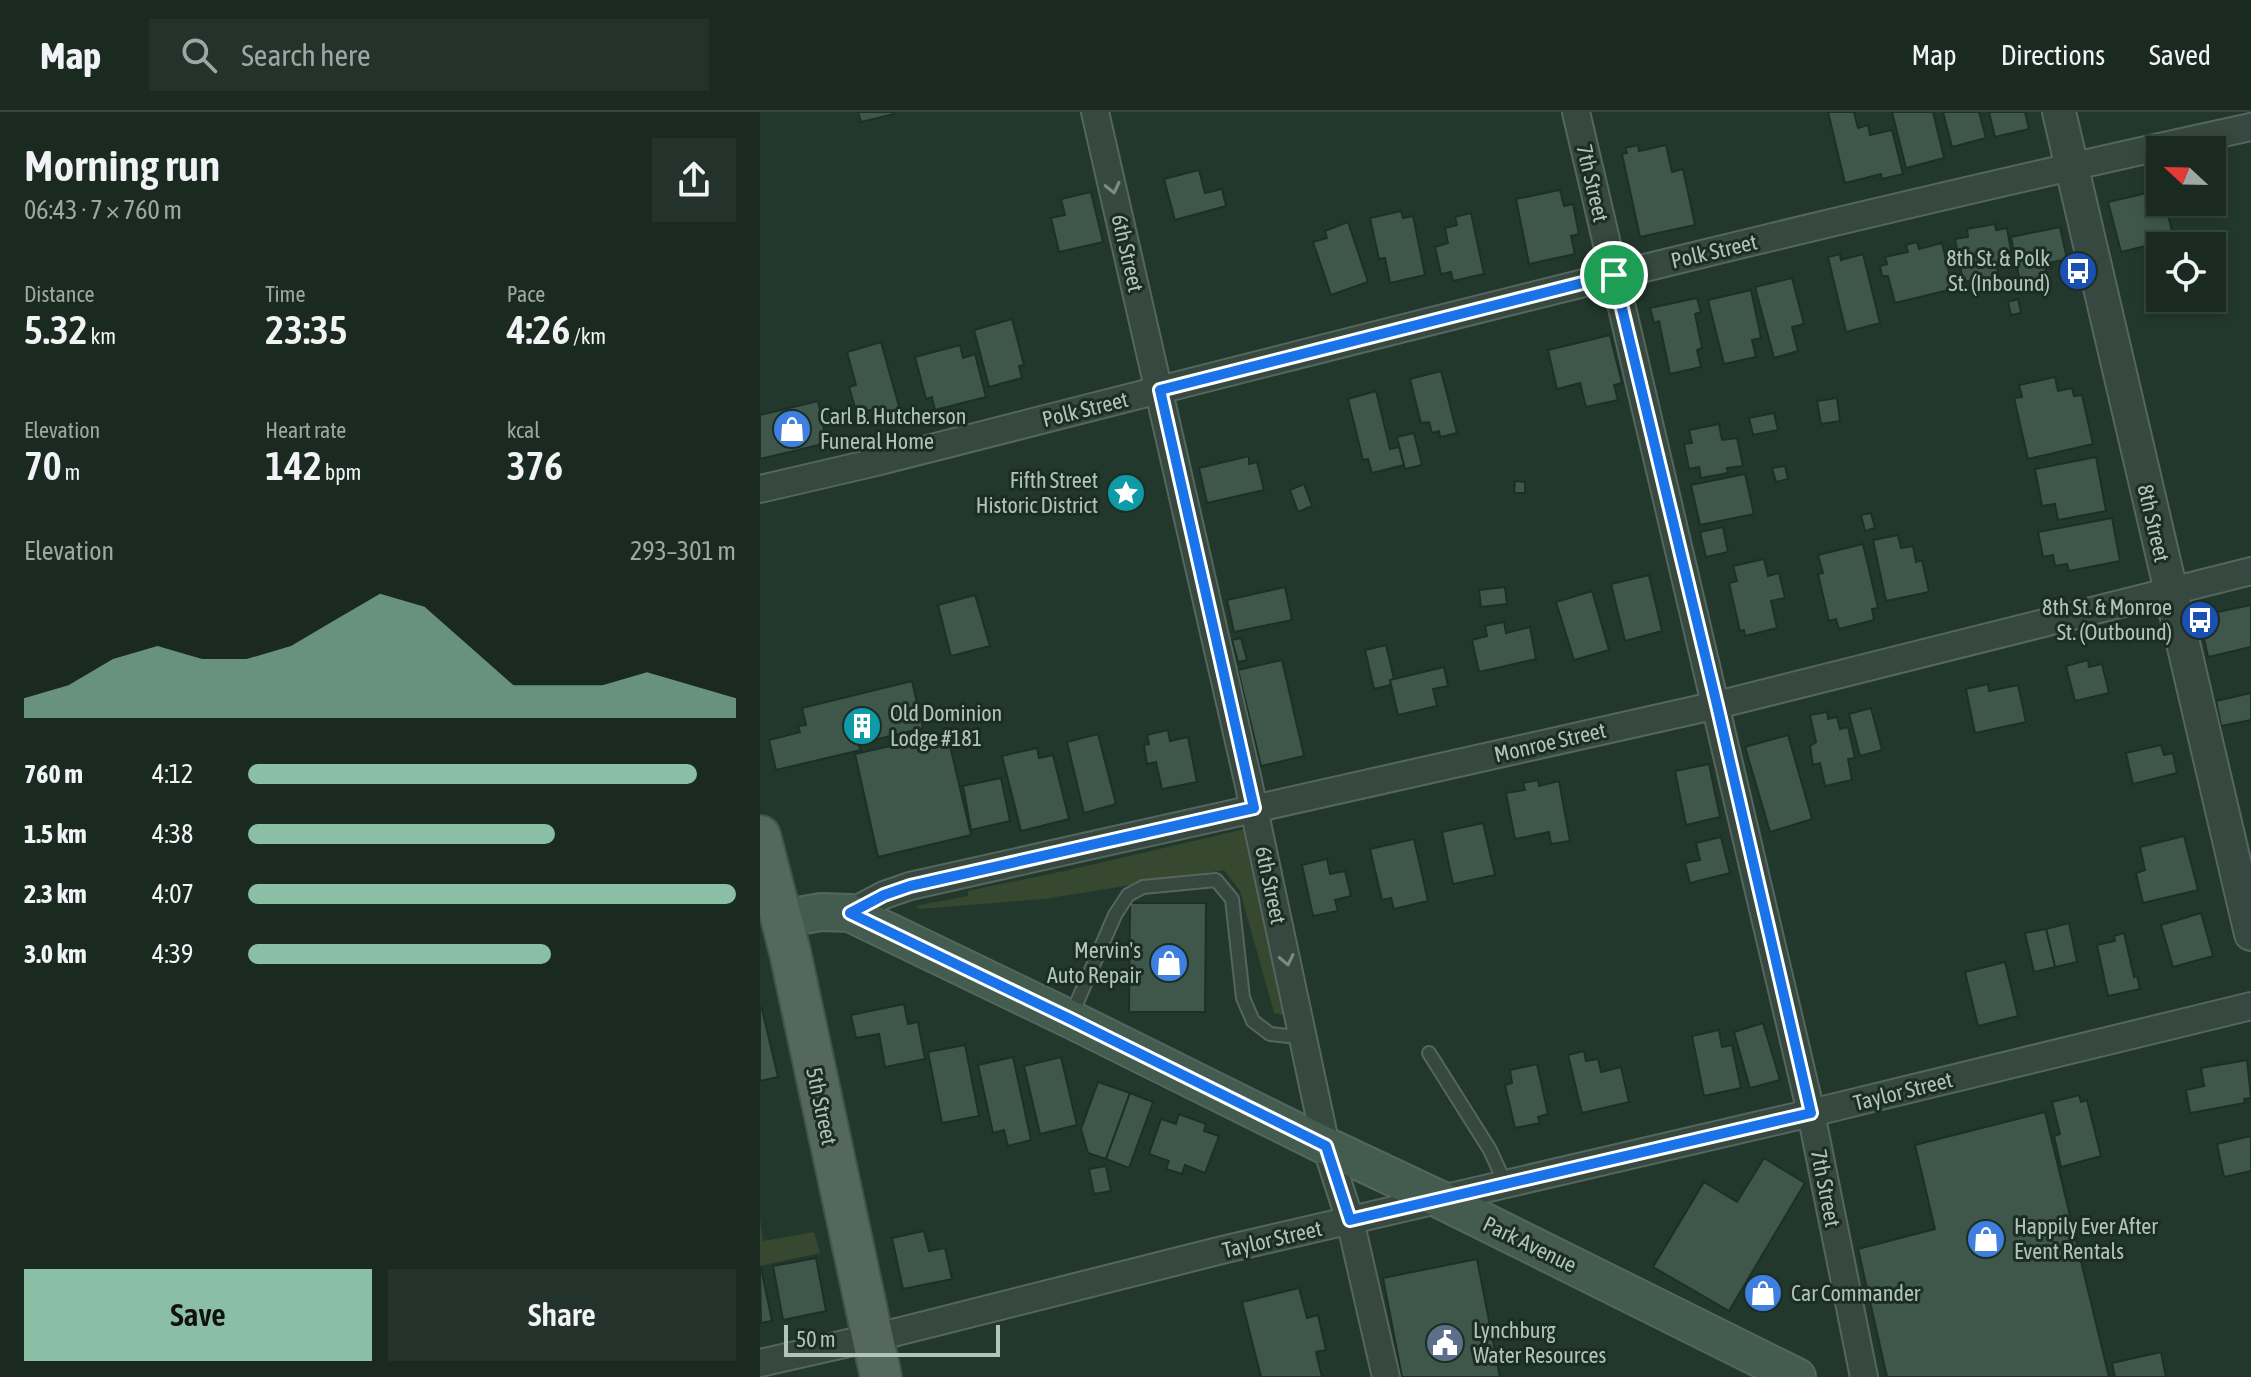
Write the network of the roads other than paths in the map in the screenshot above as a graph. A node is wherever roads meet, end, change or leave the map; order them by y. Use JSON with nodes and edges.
{"nodes":[{"id":1,"x":1095,"y":112,"type":"edge"},
{"id":2,"x":1576,"y":112,"type":"edge"},
{"id":3,"x":2059,"y":112,"type":"edge"},
{"id":4,"x":2251,"y":127,"type":"edge"},
{"id":5,"x":2072,"y":167,"type":"junction"},
{"id":6,"x":1614,"y":275,"type":"junction"},
{"id":7,"x":1160,"y":390,"type":"junction"},
{"id":8,"x":760,"y":489,"type":"edge"},
{"id":9,"x":2251,"y":571,"type":"edge"},
{"id":10,"x":2170,"y":591,"type":"junction"},
{"id":11,"x":1717,"y":705,"type":"junction"},
{"id":12,"x":1254,"y":808,"type":"junction"},
{"id":13,"x":760,"y":836,"type":"edge"},
{"id":14,"x":850,"y":913,"type":"junction"},
{"id":15,"x":771,"y":922,"type":"edge"},
{"id":16,"x":2251,"y":934,"type":"edge"},
{"id":17,"x":2251,"y":1006,"type":"edge"},
{"id":18,"x":1070,"y":1019,"type":"junction"},
{"id":19,"x":1303,"y":1033,"type":"junction"},
{"id":20,"x":1429,"y":1053,"type":"dead end"},
{"id":21,"x":1811,"y":1113,"type":"junction"},
{"id":22,"x":1326,"y":1146,"type":"junction"},
{"id":23,"x":1505,"y":1183,"type":"junction"},
{"id":24,"x":1439,"y":1199,"type":"junction"},
{"id":25,"x":1350,"y":1220,"type":"junction"},
{"id":26,"x":872,"y":1337,"type":"junction"},
{"id":27,"x":760,"y":1363,"type":"edge"},
{"id":28,"x":881,"y":1377,"type":"edge"},
{"id":29,"x":1386,"y":1377,"type":"edge"},
{"id":30,"x":1797,"y":1377,"type":"edge"},
{"id":31,"x":1864,"y":1377,"type":"edge"}],
"edges":[{"from":1,"to":7,"type":"street","name":"6th Street","one_way":true},
{"from":2,"to":6,"type":"street","name":"7th Street"},
{"from":3,"to":5,"type":"street","name":"8th Street"},
{"from":4,"to":5,"type":"street","name":"Polk Street"},
{"from":5,"to":6,"type":"street","name":"Polk Street"},
{"from":5,"to":10,"type":"street","name":"8th Street"},
{"from":6,"to":7,"type":"street","name":"Polk Street"},
{"from":6,"to":11,"type":"street","name":"7th Street"},
{"from":7,"to":8,"type":"street","name":"Polk Street"},
{"from":7,"to":12,"type":"street","name":"6th Street"},
{"from":9,"to":10,"type":"street","name":"Monroe Street"},
{"from":10,"to":11,"type":"street","name":"Monroe Street"},
{"from":10,"to":16,"type":"street","name":"8th Street"},
{"from":11,"to":12,"type":"street","name":"Monroe Street"},
{"from":11,"to":21,"type":"street","name":"7th Street"},
{"from":12,"to":14,"type":"street","name":"Monroe Street"},
{"from":12,"to":19,"type":"street","name":"6th Street","one_way":true},
{"from":13,"to":15,"type":"main road","name":"5th Street"},
{"from":14,"to":15,"type":"main road","name":"Park Avenue"},
{"from":14,"to":18,"type":"main road","name":"Park Avenue"},
{"from":15,"to":26,"type":"main road","name":"5th Street"},
{"from":17,"to":21,"type":"street","name":"Taylor Street"},
{"from":18,"to":19,"type":"lane"},
{"from":18,"to":22,"type":"main road","name":"Park Avenue"},
{"from":19,"to":22,"type":"street","name":"6th Street"},
{"from":20,"to":23,"type":"lane"},
{"from":21,"to":23,"type":"street","name":"Taylor Street"},
{"from":21,"to":31,"type":"street","name":"7th Street"},
{"from":22,"to":24,"type":"main road","name":"Park Avenue"},
{"from":22,"to":25,"type":"street","name":"6th Street"},
{"from":23,"to":24,"type":"street","name":"Taylor Street"},
{"from":24,"to":25,"type":"street","name":"Taylor Street"},
{"from":24,"to":30,"type":"main road","name":"Park Avenue"},
{"from":25,"to":26,"type":"street","name":"Taylor Street"},
{"from":25,"to":29,"type":"street","name":"6th Street"},
{"from":26,"to":27,"type":"street","name":"Taylor Street"},
{"from":26,"to":28,"type":"main road","name":"5th Street"}]}
